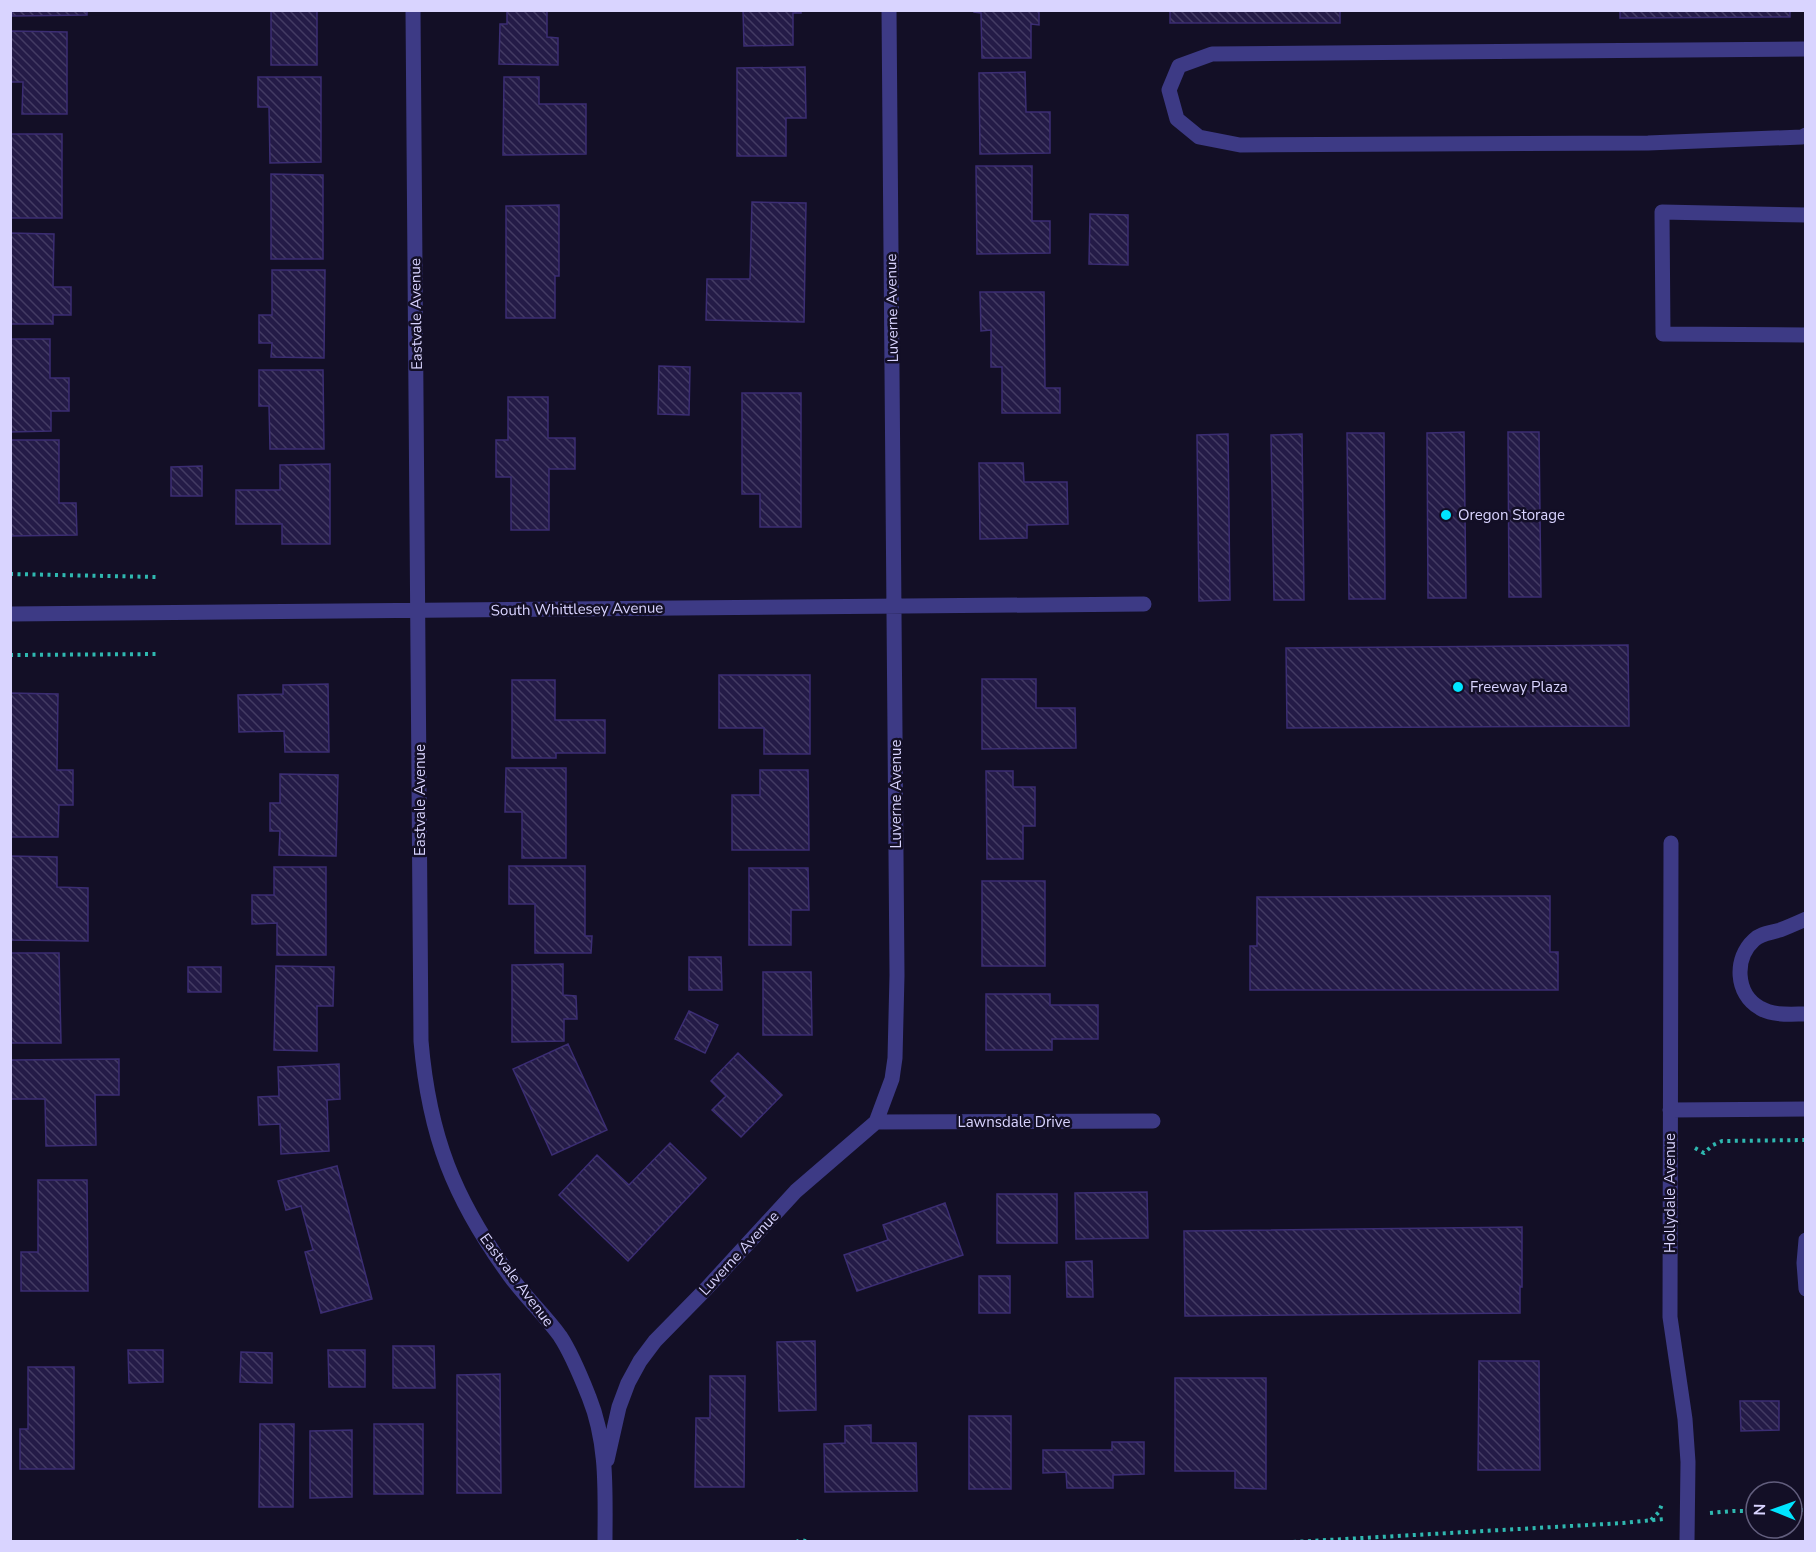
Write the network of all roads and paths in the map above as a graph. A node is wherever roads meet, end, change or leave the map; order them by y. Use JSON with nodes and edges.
{"nodes":[{"id":1,"x":413,"y":10,"type":"edge"},
{"id":2,"x":889,"y":10,"type":"edge"},
{"id":3,"x":1806,"y":49,"type":"edge"},
{"id":4,"x":1806,"y":135,"type":"edge"},
{"id":5,"x":1806,"y":214,"type":"edge"},
{"id":6,"x":1806,"y":335,"type":"edge"},
{"id":7,"x":10,"y":574,"type":"edge"},
{"id":8,"x":156,"y":577,"type":"dead end"},
{"id":9,"x":1144,"y":604,"type":"dead end"},
{"id":10,"x":895,"y":606,"type":"junction"},
{"id":11,"x":418,"y":610,"type":"junction"},
{"id":12,"x":10,"y":614,"type":"edge"},
{"id":13,"x":160,"y":654,"type":"dead end"},
{"id":14,"x":10,"y":655,"type":"edge"},
{"id":15,"x":1671,"y":843,"type":"dead end"},
{"id":16,"x":1806,"y":919,"type":"edge"},
{"id":17,"x":1806,"y":1014,"type":"edge"},
{"id":18,"x":1806,"y":1109,"type":"edge"},
{"id":19,"x":1670,"y":1110,"type":"junction"},
{"id":20,"x":1153,"y":1121,"type":"dead end"},
{"id":21,"x":876,"y":1122,"type":"junction"},
{"id":22,"x":1806,"y":1140,"type":"edge"},
{"id":23,"x":1670,"y":1148,"type":"junction"},
{"id":24,"x":1806,"y":1240,"type":"edge"},
{"id":25,"x":1806,"y":1289,"type":"edge"},
{"id":26,"x":606,"y":1469,"type":"junction"},
{"id":27,"x":1744,"y":1510,"type":"edge"},
{"id":28,"x":1687,"y":1516,"type":"junction"},
{"id":29,"x":405,"y":1542,"type":"edge"},
{"id":30,"x":425,"y":1542,"type":"edge"},
{"id":31,"x":605,"y":1542,"type":"edge"},
{"id":32,"x":796,"y":1542,"type":"edge"},
{"id":33,"x":809,"y":1542,"type":"edge"},
{"id":34,"x":1293,"y":1542,"type":"edge"},
{"id":35,"x":1687,"y":1542,"type":"edge"}],
"edges":[{"from":1,"to":11,"type":"street","name":"Eastvale Avenue"},
{"from":2,"to":10,"type":"street","name":"Luverne Avenue"},
{"from":3,"to":4,"type":"street"},
{"from":5,"to":6,"type":"street"},
{"from":7,"to":8,"type":"path"},
{"from":9,"to":10,"type":"street","name":"South Whittlesey Avenue"},
{"from":10,"to":11,"type":"street","name":"South Whittlesey Avenue"},
{"from":10,"to":21,"type":"street","name":"Luverne Avenue"},
{"from":11,"to":12,"type":"street","name":"South Whittlesey Avenue"},
{"from":11,"to":26,"type":"street","name":"Eastvale Avenue"},
{"from":13,"to":14,"type":"path"},
{"from":15,"to":19,"type":"street","name":"Hollydale Avenue"},
{"from":16,"to":17,"type":"street"},
{"from":18,"to":19,"type":"street"},
{"from":19,"to":23,"type":"street","name":"Hollydale Avenue"},
{"from":20,"to":21,"type":"street","name":"Lawnsdale Drive"},
{"from":21,"to":26,"type":"street","name":"Luverne Avenue"},
{"from":22,"to":23,"type":"path"},
{"from":23,"to":28,"type":"street","name":"Hollydale Avenue"},
{"from":24,"to":25,"type":"street"},
{"from":26,"to":31,"type":"street","name":"Eastvale Avenue"},
{"from":27,"to":28,"type":"path"},
{"from":28,"to":34,"type":"path"},
{"from":28,"to":35,"type":"street","name":"Hollydale Avenue"},
{"from":29,"to":30,"type":"path"},
{"from":32,"to":33,"type":"path"}]}
